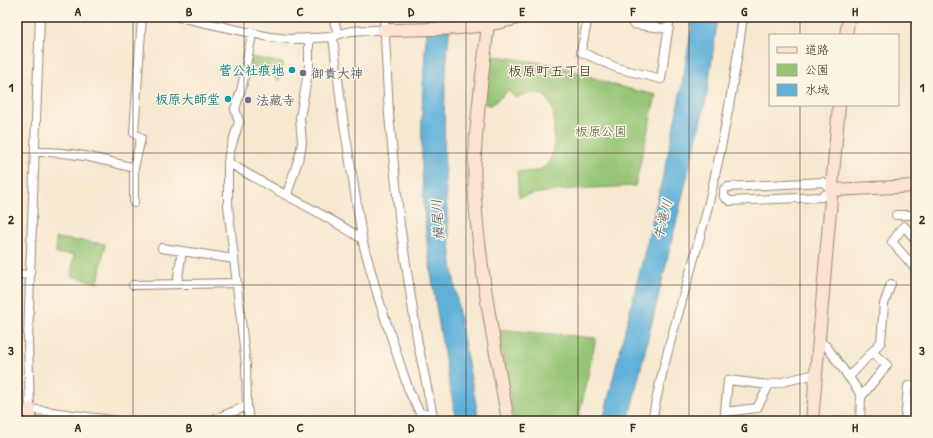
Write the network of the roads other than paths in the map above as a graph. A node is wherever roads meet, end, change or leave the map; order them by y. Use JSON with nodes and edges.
{"nodes":[{"id":1,"x":40,"y":17,"type":"edge"},
{"id":2,"x":142,"y":17,"type":"edge"},
{"id":3,"x":179,"y":17,"type":"edge"},
{"id":4,"x":334,"y":17,"type":"edge"},
{"id":5,"x":384,"y":17,"type":"edge"},
{"id":6,"x":520,"y":17,"type":"edge"},
{"id":7,"x":588,"y":17,"type":"edge"},
{"id":8,"x":670,"y":17,"type":"edge"},
{"id":9,"x":743,"y":17,"type":"edge"},
{"id":10,"x":849,"y":17,"type":"edge"},
{"id":11,"x":488,"y":21,"type":"edge"},
{"id":12,"x":633,"y":24,"type":"dead end"},
{"id":13,"x":668,"y":29,"type":"junction"},
{"id":14,"x":383,"y":30,"type":"junction"},
{"id":15,"x":252,"y":34,"type":"junction"},
{"id":16,"x":846,"y":34,"type":"edge"},
{"id":17,"x":336,"y":36,"type":"junction"},
{"id":18,"x":309,"y":38,"type":"junction"},
{"id":19,"x":839,"y":106,"type":"edge"},
{"id":20,"x":35,"y":152,"type":"junction"},
{"id":21,"x":228,"y":162,"type":"junction"},
{"id":22,"x":134,"y":168,"type":"junction"},
{"id":23,"x":916,"y":186,"type":"edge"},
{"id":24,"x":832,"y":190,"type":"junction"},
{"id":25,"x":286,"y":194,"type":"junction"},
{"id":26,"x":134,"y":203,"type":"dead end"},
{"id":27,"x":916,"y":214,"type":"edge"},
{"id":28,"x":896,"y":215,"type":"dead end"},
{"id":29,"x":904,"y":226,"type":"junction"},
{"id":30,"x":362,"y":239,"type":"junction"},
{"id":31,"x":916,"y":240,"type":"edge"},
{"id":32,"x":162,"y":248,"type":"dead end"},
{"id":33,"x":182,"y":251,"type":"junction"},
{"id":34,"x":234,"y":259,"type":"junction"},
{"id":35,"x":916,"y":265,"type":"edge"},
{"id":36,"x":17,"y":274,"type":"edge"},
{"id":37,"x":30,"y":275,"type":"junction"},
{"id":38,"x":236,"y":283,"type":"junction"},
{"id":39,"x":177,"y":284,"type":"junction"},
{"id":40,"x":891,"y":284,"type":"dead end"},
{"id":41,"x":133,"y":285,"type":"dead end"},
{"id":42,"x":820,"y":341,"type":"junction"},
{"id":43,"x":872,"y":352,"type":"junction"},
{"id":44,"x":816,"y":374,"type":"junction"},
{"id":45,"x":849,"y":377,"type":"junction"},
{"id":46,"x":769,"y":385,"type":"junction"},
{"id":47,"x":916,"y":385,"type":"edge"},
{"id":48,"x":861,"y":397,"type":"junction"},
{"id":49,"x":247,"y":406,"type":"junction"},
{"id":50,"x":30,"y":415,"type":"edge"},
{"id":51,"x":433,"y":418,"type":"edge"},
{"id":52,"x":117,"y":421,"type":"edge"},
{"id":53,"x":210,"y":421,"type":"edge"},
{"id":54,"x":249,"y":421,"type":"edge"},
{"id":55,"x":508,"y":421,"type":"edge"},
{"id":56,"x":652,"y":421,"type":"edge"},
{"id":57,"x":812,"y":421,"type":"edge"},
{"id":58,"x":860,"y":421,"type":"edge"},
{"id":59,"x":904,"y":421,"type":"edge"}],
"edges":[{"from":1,"to":20,"type":"street"},
{"from":2,"to":22,"type":"street"},
{"from":3,"to":15,"type":"street"},
{"from":4,"to":17,"type":"street"},
{"from":5,"to":14,"type":"street"},
{"from":6,"to":11,"type":"street"},
{"from":7,"to":13,"type":"street"},
{"from":8,"to":13,"type":"street"},
{"from":9,"to":56,"type":"street"},
{"from":10,"to":16,"type":"street"},
{"from":11,"to":14,"type":"street"},
{"from":11,"to":55,"type":"street"},
{"from":12,"to":13,"type":"street"},
{"from":14,"to":17,"type":"street"},
{"from":14,"to":51,"type":"street"},
{"from":15,"to":18,"type":"street"},
{"from":15,"to":21,"type":"street"},
{"from":17,"to":18,"type":"street"},
{"from":17,"to":30,"type":"street"},
{"from":18,"to":25,"type":"street"},
{"from":19,"to":24,"type":"street"},
{"from":20,"to":22,"type":"street"},
{"from":20,"to":37,"type":"street"},
{"from":21,"to":25,"type":"street"},
{"from":21,"to":34,"type":"street"},
{"from":22,"to":26,"type":"street"},
{"from":23,"to":24,"type":"street"},
{"from":24,"to":24,"type":"street"},
{"from":24,"to":42,"type":"street"},
{"from":25,"to":30,"type":"street"},
{"from":27,"to":28,"type":"street"},
{"from":27,"to":29,"type":"street"},
{"from":29,"to":31,"type":"street"},
{"from":29,"to":35,"type":"street"},
{"from":30,"to":51,"type":"street"},
{"from":32,"to":33,"type":"street"},
{"from":33,"to":34,"type":"street"},
{"from":33,"to":39,"type":"street"},
{"from":34,"to":38,"type":"street"},
{"from":36,"to":37,"type":"street"},
{"from":37,"to":50,"type":"street"},
{"from":38,"to":39,"type":"street"},
{"from":38,"to":49,"type":"street"},
{"from":39,"to":41,"type":"street"},
{"from":40,"to":43,"type":"street"},
{"from":42,"to":44,"type":"street"},
{"from":42,"to":45,"type":"street"},
{"from":43,"to":45,"type":"street"},
{"from":43,"to":48,"type":"street"},
{"from":44,"to":46,"type":"street"},
{"from":44,"to":57,"type":"street"},
{"from":45,"to":48,"type":"street"},
{"from":46,"to":46,"type":"street"},
{"from":47,"to":59,"type":"street"},
{"from":48,"to":58,"type":"street"},
{"from":49,"to":53,"type":"street"},
{"from":49,"to":54,"type":"street"},
{"from":50,"to":52,"type":"street"}]}
